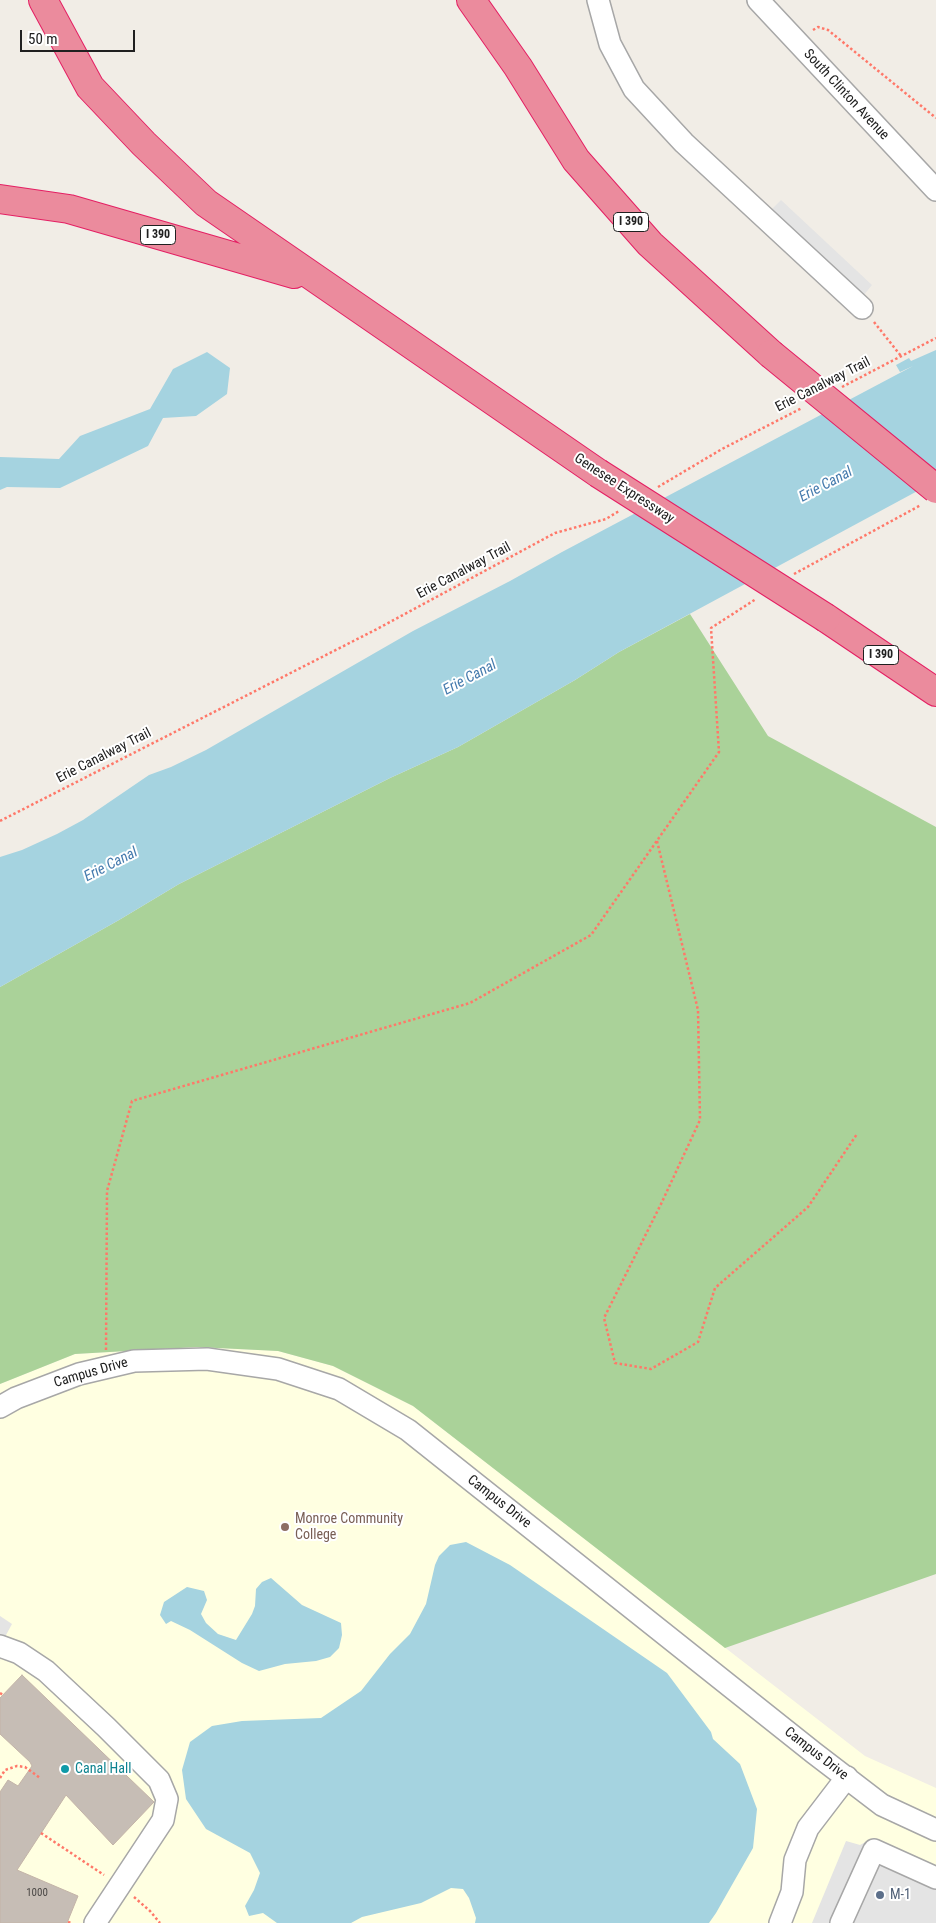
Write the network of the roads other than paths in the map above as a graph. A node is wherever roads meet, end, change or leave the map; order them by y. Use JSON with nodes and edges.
{"nodes":[{"id":1,"x":43,"y":0,"type":"edge"},
{"id":2,"x":471,"y":0,"type":"edge"},
{"id":3,"x":494,"y":0,"type":"edge"},
{"id":4,"x":598,"y":0,"type":"edge"},
{"id":5,"x":758,"y":0,"type":"edge"},
{"id":6,"x":518,"y":67,"type":"junction"},
{"id":7,"x":936,"y":190,"type":"edge"},
{"id":8,"x":0,"y":199,"type":"edge"},
{"id":9,"x":315,"y":280,"type":"junction"},
{"id":10,"x":862,"y":308,"type":"road end"},
{"id":11,"x":932,"y":495,"type":"edge"},
{"id":12,"x":936,"y":692,"type":"edge"},
{"id":13,"x":0,"y":1407,"type":"edge"},
{"id":14,"x":0,"y":1646,"type":"edge"},
{"id":15,"x":847,"y":1777,"type":"junction"},
{"id":16,"x":936,"y":1830,"type":"edge"},
{"id":17,"x":936,"y":1878,"type":"edge"},
{"id":18,"x":94,"y":1923,"type":"edge"},
{"id":19,"x":780,"y":1923,"type":"edge"},
{"id":20,"x":841,"y":1923,"type":"edge"}],
"edges":[{"from":1,"to":9,"type":"highway","name":"Genesee Expressway"},
{"from":2,"to":6,"type":"highway","number":"I 390"},
{"from":3,"to":6,"type":"highway"},
{"from":4,"to":10,"type":"street"},
{"from":5,"to":7,"type":"street","name":"South Clinton Avenue"},
{"from":6,"to":11,"type":"highway","number":"I 390","bridge":true},
{"from":8,"to":9,"type":"highway","number":"I 390"},
{"from":9,"to":12,"type":"highway","name":"Genesee Expressway","number":"I 390","bridge":true},
{"from":13,"to":15,"type":"street","name":"Campus Drive"},
{"from":14,"to":18,"type":"street"},
{"from":15,"to":16,"type":"street","name":"Campus Drive"},
{"from":15,"to":19,"type":"street"},
{"from":17,"to":20,"type":"street"}]}
